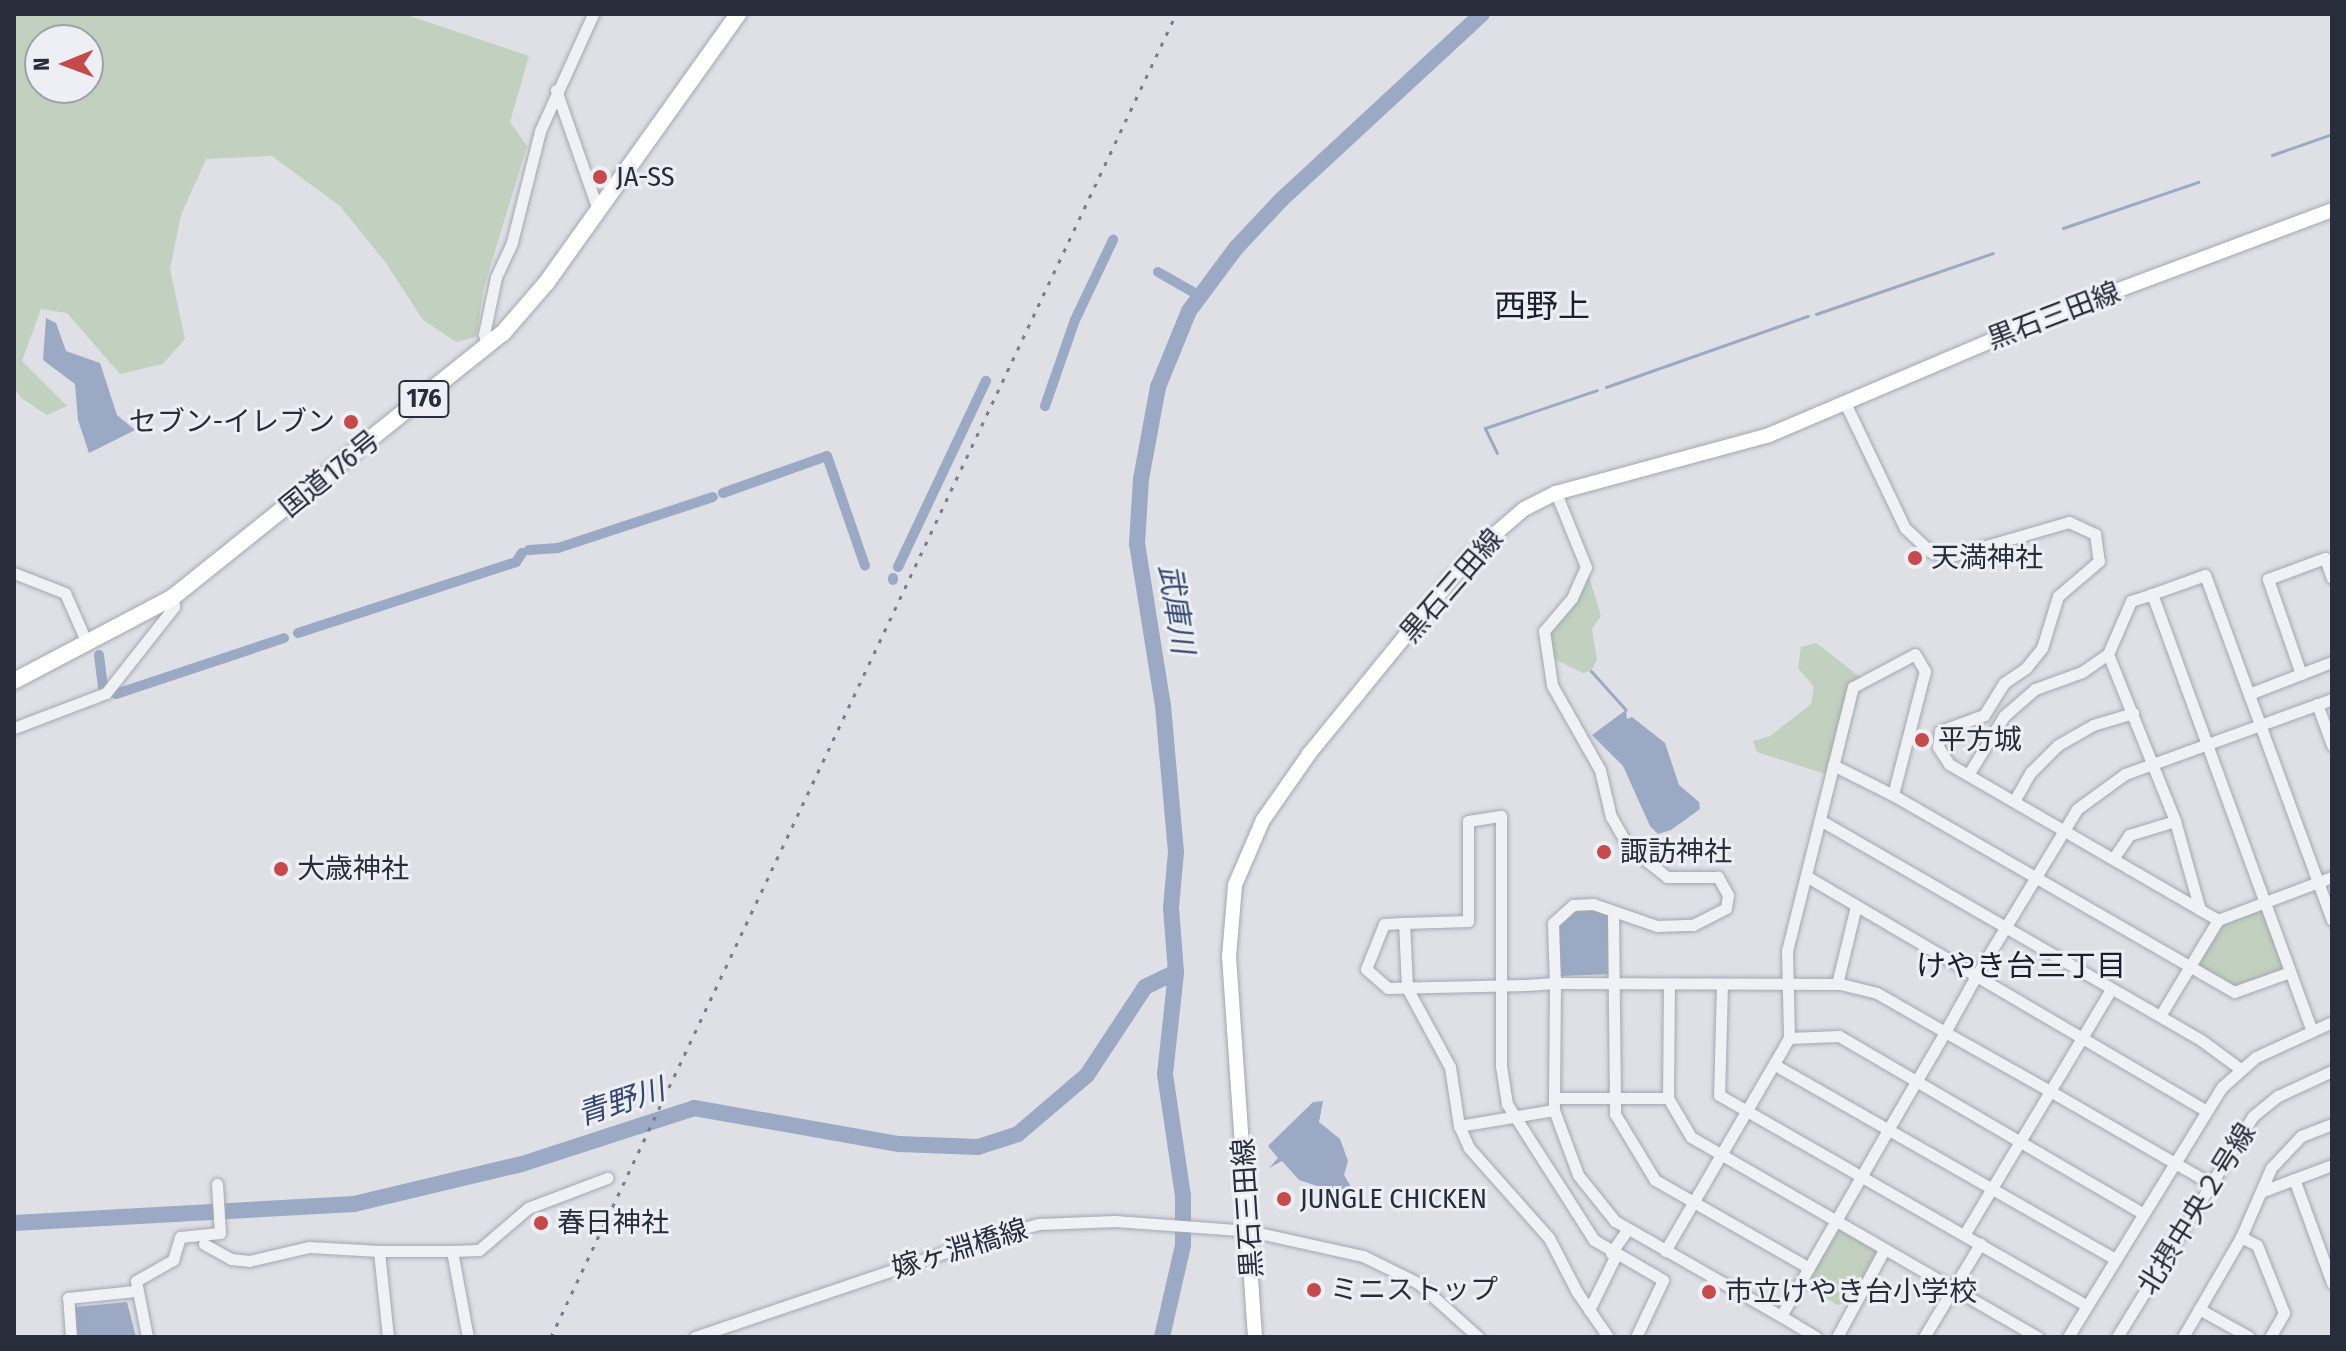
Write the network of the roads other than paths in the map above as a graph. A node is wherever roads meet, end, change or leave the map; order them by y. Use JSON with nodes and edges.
{"nodes":[{"id":1,"x":593,"y":14,"type":"edge"},
{"id":2,"x":738,"y":14,"type":"edge"},
{"id":3,"x":556,"y":90,"type":"junction"},
{"id":4,"x":598,"y":210,"type":"junction"},
{"id":5,"x":2332,"y":210,"type":"edge"},
{"id":6,"x":487,"y":347,"type":"junction"},
{"id":7,"x":1846,"y":405,"type":"junction"},
{"id":8,"x":1556,"y":493,"type":"junction"},
{"id":9,"x":14,"y":573,"type":"edge"},
{"id":10,"x":2332,"y":578,"type":"edge"},
{"id":11,"x":2152,"y":594,"type":"junction"},
{"id":12,"x":173,"y":597,"type":"junction"},
{"id":13,"x":87,"y":643,"type":"junction"},
{"id":14,"x":2108,"y":654,"type":"junction"},
{"id":15,"x":2332,"y":662,"type":"edge"},
{"id":16,"x":2301,"y":674,"type":"junction"},
{"id":17,"x":14,"y":681,"type":"edge"},
{"id":18,"x":2249,"y":694,"type":"junction"},
{"id":19,"x":2332,"y":699,"type":"edge"},
{"id":20,"x":2317,"y":704,"type":"junction"},
{"id":21,"x":2133,"y":713,"type":"junction"},
{"id":22,"x":2260,"y":723,"type":"junction"},
{"id":23,"x":14,"y":728,"type":"edge"},
{"id":24,"x":2206,"y":743,"type":"junction"},
{"id":25,"x":2332,"y":745,"type":"edge"},
{"id":26,"x":2153,"y":764,"type":"junction"},
{"id":27,"x":1833,"y":765,"type":"junction"},
{"id":28,"x":1968,"y":775,"type":"junction"},
{"id":29,"x":1893,"y":795,"type":"junction"},
{"id":30,"x":2014,"y":801,"type":"junction"},
{"id":31,"x":1820,"y":820,"type":"junction"},
{"id":32,"x":2175,"y":821,"type":"junction"},
{"id":33,"x":2064,"y":830,"type":"junction"},
{"id":34,"x":2113,"y":859,"type":"junction"},
{"id":35,"x":1806,"y":876,"type":"junction"},
{"id":36,"x":2036,"y":877,"type":"junction"},
{"id":37,"x":2332,"y":877,"type":"edge"},
{"id":38,"x":2318,"y":882,"type":"junction"},
{"id":39,"x":2264,"y":902,"type":"junction"},
{"id":40,"x":1856,"y":906,"type":"junction"},
{"id":41,"x":2200,"y":910,"type":"junction"},
{"id":42,"x":1613,"y":913,"type":"junction"},
{"id":43,"x":2218,"y":920,"type":"junction"},
{"id":44,"x":2332,"y":920,"type":"edge"},
{"id":45,"x":1404,"y":923,"type":"junction"},
{"id":46,"x":2005,"y":928,"type":"junction"},
{"id":47,"x":2190,"y":966,"type":"junction"},
{"id":48,"x":2290,"y":972,"type":"junction"},
{"id":49,"x":1976,"y":976,"type":"junction"},
{"id":50,"x":1555,"y":983,"type":"junction"},
{"id":51,"x":1616,"y":983,"type":"junction"},
{"id":52,"x":1669,"y":984,"type":"junction"},
{"id":53,"x":1722,"y":984,"type":"junction"},
{"id":54,"x":1787,"y":984,"type":"junction"},
{"id":55,"x":1837,"y":984,"type":"junction"},
{"id":56,"x":1502,"y":985,"type":"junction"},
{"id":57,"x":1407,"y":988,"type":"junction"},
{"id":58,"x":2111,"y":989,"type":"junction"},
{"id":59,"x":2160,"y":1016,"type":"junction"},
{"id":60,"x":2332,"y":1022,"type":"edge"},
{"id":61,"x":2311,"y":1029,"type":"junction"},
{"id":62,"x":1945,"y":1032,"type":"junction"},
{"id":63,"x":1789,"y":1038,"type":"junction"},
{"id":64,"x":2082,"y":1038,"type":"junction"},
{"id":65,"x":1775,"y":1065,"type":"junction"},
{"id":66,"x":2239,"y":1068,"type":"junction"},
{"id":67,"x":2332,"y":1071,"type":"edge"},
{"id":68,"x":1916,"y":1081,"type":"junction"},
{"id":69,"x":2050,"y":1091,"type":"junction"},
{"id":70,"x":1615,"y":1098,"type":"junction"},
{"id":71,"x":1668,"y":1098,"type":"junction"},
{"id":72,"x":1554,"y":1104,"type":"junction"},
{"id":73,"x":2205,"y":1110,"type":"junction"},
{"id":74,"x":1748,"y":1111,"type":"junction"},
{"id":75,"x":1513,"y":1117,"type":"junction"},
{"id":76,"x":2332,"y":1124,"type":"edge"},
{"id":77,"x":1459,"y":1126,"type":"junction"},
{"id":78,"x":1889,"y":1128,"type":"junction"},
{"id":79,"x":2020,"y":1142,"type":"junction"},
{"id":80,"x":1722,"y":1155,"type":"junction"},
{"id":81,"x":2173,"y":1162,"type":"junction"},
{"id":82,"x":2332,"y":1165,"type":"edge"},
{"id":83,"x":1862,"y":1176,"type":"junction"},
{"id":84,"x":607,"y":1178,"type":"dead end"},
{"id":85,"x":2294,"y":1179,"type":"junction"},
{"id":86,"x":2210,"y":1183,"type":"junction"},
{"id":87,"x":217,"y":1184,"type":"dead end"},
{"id":88,"x":1992,"y":1188,"type":"junction"},
{"id":89,"x":2263,"y":1191,"type":"junction"},
{"id":90,"x":1694,"y":1202,"type":"junction"},
{"id":91,"x":2142,"y":1213,"type":"junction"},
{"id":92,"x":1835,"y":1222,"type":"junction"},
{"id":93,"x":1628,"y":1229,"type":"junction"},
{"id":94,"x":1242,"y":1231,"type":"junction"},
{"id":95,"x":1964,"y":1235,"type":"junction"},
{"id":96,"x":2241,"y":1237,"type":"junction"},
{"id":97,"x":204,"y":1244,"type":"dead end"},
{"id":98,"x":1980,"y":1244,"type":"junction"},
{"id":99,"x":1884,"y":1250,"type":"junction"},
{"id":100,"x":379,"y":1251,"type":"junction"},
{"id":101,"x":452,"y":1251,"type":"junction"},
{"id":102,"x":1665,"y":1251,"type":"junction"},
{"id":103,"x":1614,"y":1254,"type":"junction"},
{"id":104,"x":2115,"y":1259,"type":"junction"},
{"id":105,"x":1809,"y":1268,"type":"junction"},
{"id":106,"x":2332,"y":1283,"type":"edge"},
{"id":107,"x":1953,"y":1289,"type":"junction"},
{"id":108,"x":135,"y":1291,"type":"junction"},
{"id":109,"x":2087,"y":1306,"type":"junction"},
{"id":110,"x":2199,"y":1309,"type":"junction"},
{"id":111,"x":1589,"y":1310,"type":"junction"},
{"id":112,"x":1781,"y":1316,"type":"junction"},
{"id":113,"x":71,"y":1337,"type":"edge"},
{"id":114,"x":147,"y":1337,"type":"edge"},
{"id":115,"x":388,"y":1337,"type":"edge"},
{"id":116,"x":468,"y":1337,"type":"edge"},
{"id":117,"x":695,"y":1337,"type":"edge"},
{"id":118,"x":1255,"y":1337,"type":"edge"},
{"id":119,"x":1478,"y":1337,"type":"edge"},
{"id":120,"x":1608,"y":1337,"type":"edge"},
{"id":121,"x":1636,"y":1337,"type":"edge"},
{"id":122,"x":1816,"y":1337,"type":"edge"},
{"id":123,"x":1837,"y":1337,"type":"edge"},
{"id":124,"x":1925,"y":1337,"type":"edge"},
{"id":125,"x":2038,"y":1337,"type":"edge"},
{"id":126,"x":2068,"y":1337,"type":"edge"},
{"id":127,"x":2117,"y":1337,"type":"edge"},
{"id":128,"x":2183,"y":1337,"type":"edge"},
{"id":129,"x":2249,"y":1337,"type":"edge"},
{"id":130,"x":2270,"y":1337,"type":"edge"}],
"edges":[{"from":1,"to":3,"type":"street"},
{"from":2,"to":4,"type":"highway","name":"国道176号","number":"176"},
{"from":3,"to":4,"type":"street"},
{"from":3,"to":6,"type":"street"},
{"from":4,"to":6,"type":"highway","name":"国道176号","number":"176"},
{"from":5,"to":7,"type":"main road","name":"黒石三田線"},
{"from":6,"to":12,"type":"highway","name":"国道176号","number":"176"},
{"from":7,"to":8,"type":"main road","name":"黒石三田線"},
{"from":7,"to":28,"type":"street"},
{"from":8,"to":42,"type":"street"},
{"from":8,"to":94,"type":"main road","name":"黒石三田線"},
{"from":9,"to":13,"type":"street"},
{"from":10,"to":16,"type":"street"},
{"from":11,"to":14,"type":"street"},
{"from":11,"to":18,"type":"street"},
{"from":11,"to":24,"type":"street"},
{"from":12,"to":13,"type":"highway","name":"国道176号","number":"176"},
{"from":12,"to":23,"type":"street"},
{"from":13,"to":17,"type":"highway","name":"国道176号","number":"176"},
{"from":14,"to":21,"type":"street"},
{"from":14,"to":28,"type":"street"},
{"from":15,"to":16,"type":"street"},
{"from":16,"to":18,"type":"street"},
{"from":18,"to":22,"type":"street"},
{"from":19,"to":20,"type":"street"},
{"from":20,"to":22,"type":"street"},
{"from":20,"to":25,"type":"street"},
{"from":21,"to":26,"type":"street"},
{"from":21,"to":30,"type":"street"},
{"from":22,"to":24,"type":"street"},
{"from":22,"to":38,"type":"street"},
{"from":24,"to":26,"type":"street"},
{"from":24,"to":39,"type":"street"},
{"from":26,"to":32,"type":"street"},
{"from":26,"to":33,"type":"street"},
{"from":27,"to":29,"type":"street"},
{"from":27,"to":29,"type":"street"},
{"from":27,"to":31,"type":"street"},
{"from":28,"to":30,"type":"street"},
{"from":29,"to":36,"type":"street"},
{"from":30,"to":33,"type":"street"},
{"from":31,"to":35,"type":"street"},
{"from":31,"to":46,"type":"street"},
{"from":32,"to":34,"type":"street"},
{"from":32,"to":41,"type":"street"},
{"from":33,"to":34,"type":"street"},
{"from":33,"to":36,"type":"street"},
{"from":34,"to":41,"type":"street"},
{"from":35,"to":40,"type":"street"},
{"from":35,"to":54,"type":"street"},
{"from":36,"to":46,"type":"street"},
{"from":36,"to":47,"type":"street"},
{"from":37,"to":38,"type":"street"},
{"from":38,"to":39,"type":"street"},
{"from":38,"to":44,"type":"street"},
{"from":39,"to":43,"type":"street"},
{"from":39,"to":48,"type":"street"},
{"from":40,"to":49,"type":"street"},
{"from":40,"to":55,"type":"street"},
{"from":41,"to":43,"type":"street"},
{"from":42,"to":50,"type":"street"},
{"from":42,"to":51,"type":"street"},
{"from":43,"to":47,"type":"street"},
{"from":45,"to":56,"type":"street"},
{"from":45,"to":57,"type":"street"},
{"from":45,"to":57,"type":"street"},
{"from":46,"to":49,"type":"street"},
{"from":46,"to":58,"type":"street"},
{"from":47,"to":48,"type":"street"},
{"from":47,"to":59,"type":"street"},
{"from":48,"to":61,"type":"street"},
{"from":49,"to":62,"type":"street"},
{"from":49,"to":64,"type":"street"},
{"from":50,"to":51,"type":"street"},
{"from":50,"to":56,"type":"street"},
{"from":50,"to":72,"type":"street"},
{"from":51,"to":52,"type":"street"},
{"from":51,"to":70,"type":"street"},
{"from":52,"to":53,"type":"street"},
{"from":52,"to":71,"type":"street"},
{"from":53,"to":54,"type":"street"},
{"from":53,"to":74,"type":"street"},
{"from":54,"to":55,"type":"street"},
{"from":54,"to":63,"type":"street"},
{"from":55,"to":62,"type":"street"},
{"from":56,"to":57,"type":"street"},
{"from":56,"to":75,"type":"street"},
{"from":57,"to":77,"type":"street"},
{"from":58,"to":59,"type":"street"},
{"from":58,"to":64,"type":"street"},
{"from":59,"to":66,"type":"street"},
{"from":60,"to":61,"type":"street"},
{"from":61,"to":66,"type":"street"},
{"from":62,"to":68,"type":"street"},
{"from":62,"to":69,"type":"street"},
{"from":63,"to":65,"type":"street"},
{"from":63,"to":68,"type":"street"},
{"from":64,"to":69,"type":"street"},
{"from":64,"to":73,"type":"street"},
{"from":65,"to":74,"type":"street"},
{"from":65,"to":78,"type":"street"},
{"from":66,"to":73,"type":"street"},
{"from":67,"to":86,"type":"street","name":"北摂中央２号線"},
{"from":68,"to":78,"type":"street"},
{"from":68,"to":79,"type":"street"},
{"from":69,"to":79,"type":"street"},
{"from":69,"to":81,"type":"street"},
{"from":70,"to":71,"type":"street"},
{"from":70,"to":72,"type":"street"},
{"from":70,"to":90,"type":"street"},
{"from":71,"to":80,"type":"street"},
{"from":72,"to":75,"type":"street"},
{"from":72,"to":93,"type":"street"},
{"from":73,"to":81,"type":"street"},
{"from":74,"to":80,"type":"street"},
{"from":74,"to":83,"type":"street"},
{"from":75,"to":77,"type":"street"},
{"from":75,"to":103,"type":"street"},
{"from":76,"to":89,"type":"street"},
{"from":77,"to":111,"type":"street"},
{"from":78,"to":83,"type":"street"},
{"from":78,"to":88,"type":"street"},
{"from":79,"to":88,"type":"street"},
{"from":79,"to":91,"type":"street"},
{"from":80,"to":90,"type":"street"},
{"from":80,"to":92,"type":"street"},
{"from":81,"to":86,"type":"street"},
{"from":81,"to":91,"type":"street"},
{"from":82,"to":85,"type":"street"},
{"from":83,"to":92,"type":"street"},
{"from":83,"to":95,"type":"street"},
{"from":84,"to":101,"type":"street"},
{"from":85,"to":89,"type":"street"},
{"from":85,"to":106,"type":"street"},
{"from":86,"to":127,"type":"street","name":"北摂中央２号線"},
{"from":87,"to":108,"type":"street"},
{"from":88,"to":95,"type":"street"},
{"from":88,"to":104,"type":"street"},
{"from":89,"to":96,"type":"street"},
{"from":90,"to":102,"type":"street"},
{"from":90,"to":105,"type":"street"},
{"from":91,"to":104,"type":"street"},
{"from":92,"to":99,"type":"street"},
{"from":92,"to":105,"type":"street"},
{"from":93,"to":102,"type":"street"},
{"from":93,"to":103,"type":"street"},
{"from":94,"to":117,"type":"street","name":"嫁ヶ淵橋線"},
{"from":94,"to":118,"type":"main road","name":"黒石三田線"},
{"from":94,"to":119,"type":"street","name":"嫁ヶ淵橋線"},
{"from":95,"to":98,"type":"street"},
{"from":96,"to":110,"type":"street"},
{"from":96,"to":130,"type":"street"},
{"from":97,"to":100,"type":"street"},
{"from":98,"to":107,"type":"street"},
{"from":98,"to":109,"type":"street"},
{"from":99,"to":107,"type":"street"},
{"from":99,"to":123,"type":"street"},
{"from":100,"to":101,"type":"street"},
{"from":100,"to":115,"type":"street"},
{"from":101,"to":116,"type":"street"},
{"from":102,"to":112,"type":"street"},
{"from":103,"to":111,"type":"street"},
{"from":103,"to":121,"type":"street"},
{"from":104,"to":109,"type":"street"},
{"from":105,"to":112,"type":"street"},
{"from":107,"to":124,"type":"street"},
{"from":107,"to":125,"type":"street"},
{"from":108,"to":113,"type":"street"},
{"from":108,"to":114,"type":"street"},
{"from":109,"to":126,"type":"street"},
{"from":110,"to":128,"type":"street"},
{"from":110,"to":129,"type":"street"},
{"from":111,"to":120,"type":"street"},
{"from":112,"to":122,"type":"street"}]}
